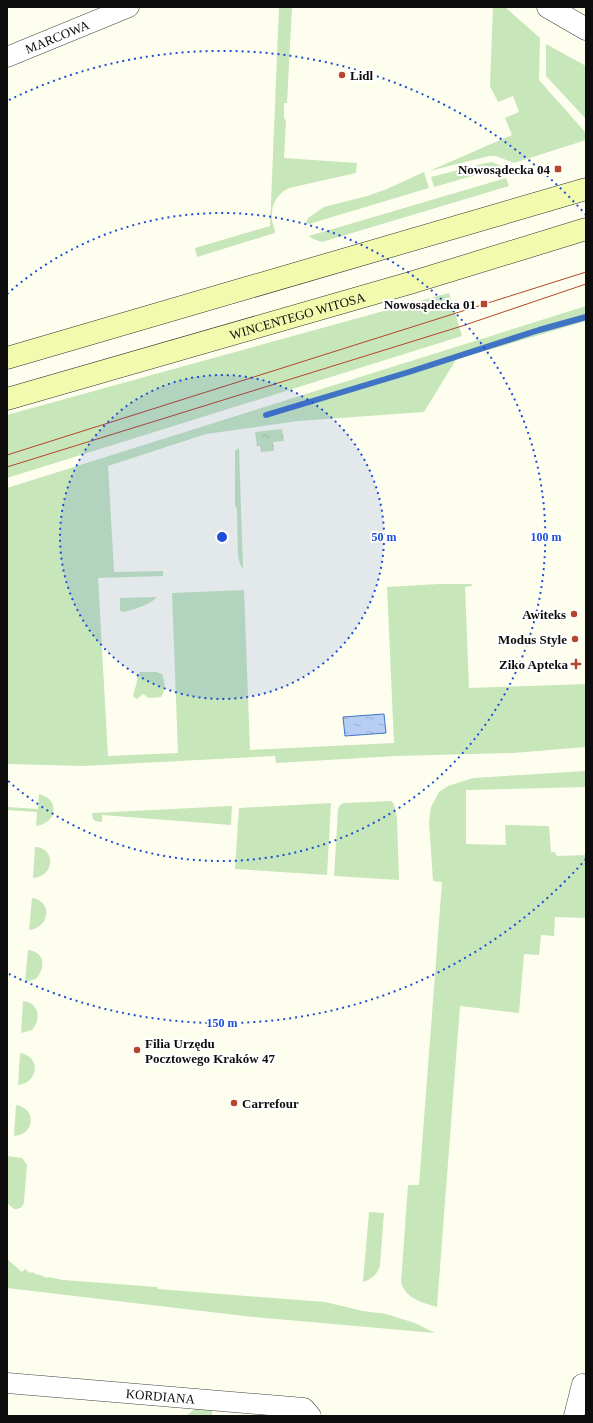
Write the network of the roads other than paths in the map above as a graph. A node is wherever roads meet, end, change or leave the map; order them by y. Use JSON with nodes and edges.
{"nodes":[{"id":1,"x":129,"y":7,"type":"edge"},
{"id":2,"x":548,"y":7,"type":"edge"},
{"id":3,"x":586,"y":29,"type":"edge"},
{"id":4,"x":7,"y":57,"type":"edge"},
{"id":5,"x":586,"y":189,"type":"edge"},
{"id":6,"x":586,"y":230,"type":"edge"},
{"id":7,"x":7,"y":358,"type":"edge"},
{"id":8,"x":7,"y":399,"type":"edge"},
{"id":9,"x":7,"y":1383,"type":"edge"},
{"id":10,"x":582,"y":1384,"type":"dead end"},
{"id":11,"x":311,"y":1416,"type":"edge"},
{"id":12,"x":574,"y":1416,"type":"edge"}],
"edges":[{"from":1,"to":4,"type":"street","name":"MARCOWA"},
{"from":2,"to":3,"type":"street"},
{"from":5,"to":7,"type":"main road"},
{"from":6,"to":8,"type":"main road","name":"WINCENTEGO WITOSA"},
{"from":9,"to":11,"type":"street","name":"KORDIANA"},
{"from":10,"to":12,"type":"street"}]}
